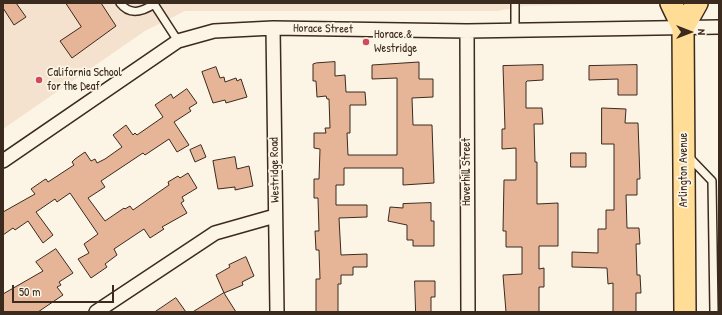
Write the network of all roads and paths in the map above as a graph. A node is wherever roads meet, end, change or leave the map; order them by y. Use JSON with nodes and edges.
{"nodes":[{"id":1,"x":120,"y":3,"type":"edge"},
{"id":2,"x":515,"y":3,"type":"edge"},
{"id":3,"x":671,"y":3,"type":"edge"},
{"id":4,"x":697,"y":3,"type":"edge"},
{"id":5,"x":155,"y":4,"type":"edge"},
{"id":6,"x":719,"y":27,"type":"edge"},
{"id":7,"x":273,"y":28,"type":"junction"},
{"id":8,"x":683,"y":28,"type":"junction"},
{"id":9,"x":467,"y":31,"type":"junction"},
{"id":10,"x":515,"y":31,"type":"junction"},
{"id":11,"x":178,"y":41,"type":"junction"},
{"id":12,"x":684,"y":152,"type":"junction"},
{"id":13,"x":3,"y":162,"type":"edge"},
{"id":14,"x":275,"y":216,"type":"junction"},
{"id":15,"x":96,"y":312,"type":"edge"},
{"id":16,"x":277,"y":312,"type":"edge"},
{"id":17,"x":468,"y":312,"type":"edge"},
{"id":18,"x":685,"y":312,"type":"edge"},
{"id":19,"x":714,"y":312,"type":"edge"}],
"edges":[{"from":1,"to":5,"type":"lane"},
{"from":2,"to":10,"type":"lane"},
{"from":3,"to":8,"type":"main road","name":"Arlington Avenue"},
{"from":4,"to":8,"type":"main road","name":"Arlington Avenue"},
{"from":5,"to":11,"type":"lane"},
{"from":6,"to":8,"type":"street","name":"Horace Street"},
{"from":7,"to":9,"type":"street","name":"Horace Street"},
{"from":7,"to":11,"type":"street","name":"Horace Street"},
{"from":7,"to":14,"type":"street","name":"Westridge Road"},
{"from":8,"to":10,"type":"street","name":"Horace Street"},
{"from":8,"to":12,"type":"main road","name":"Arlington Avenue"},
{"from":9,"to":10,"type":"street","name":"Horace Street"},
{"from":9,"to":17,"type":"street","name":"Haverhill Street"},
{"from":11,"to":13,"type":"street","name":"Horace Street"},
{"from":12,"to":18,"type":"main road","name":"Arlington Avenue"},
{"from":12,"to":19,"type":"lane"},
{"from":14,"to":15,"type":"street"},
{"from":14,"to":16,"type":"street","name":"Westridge Road"}]}
